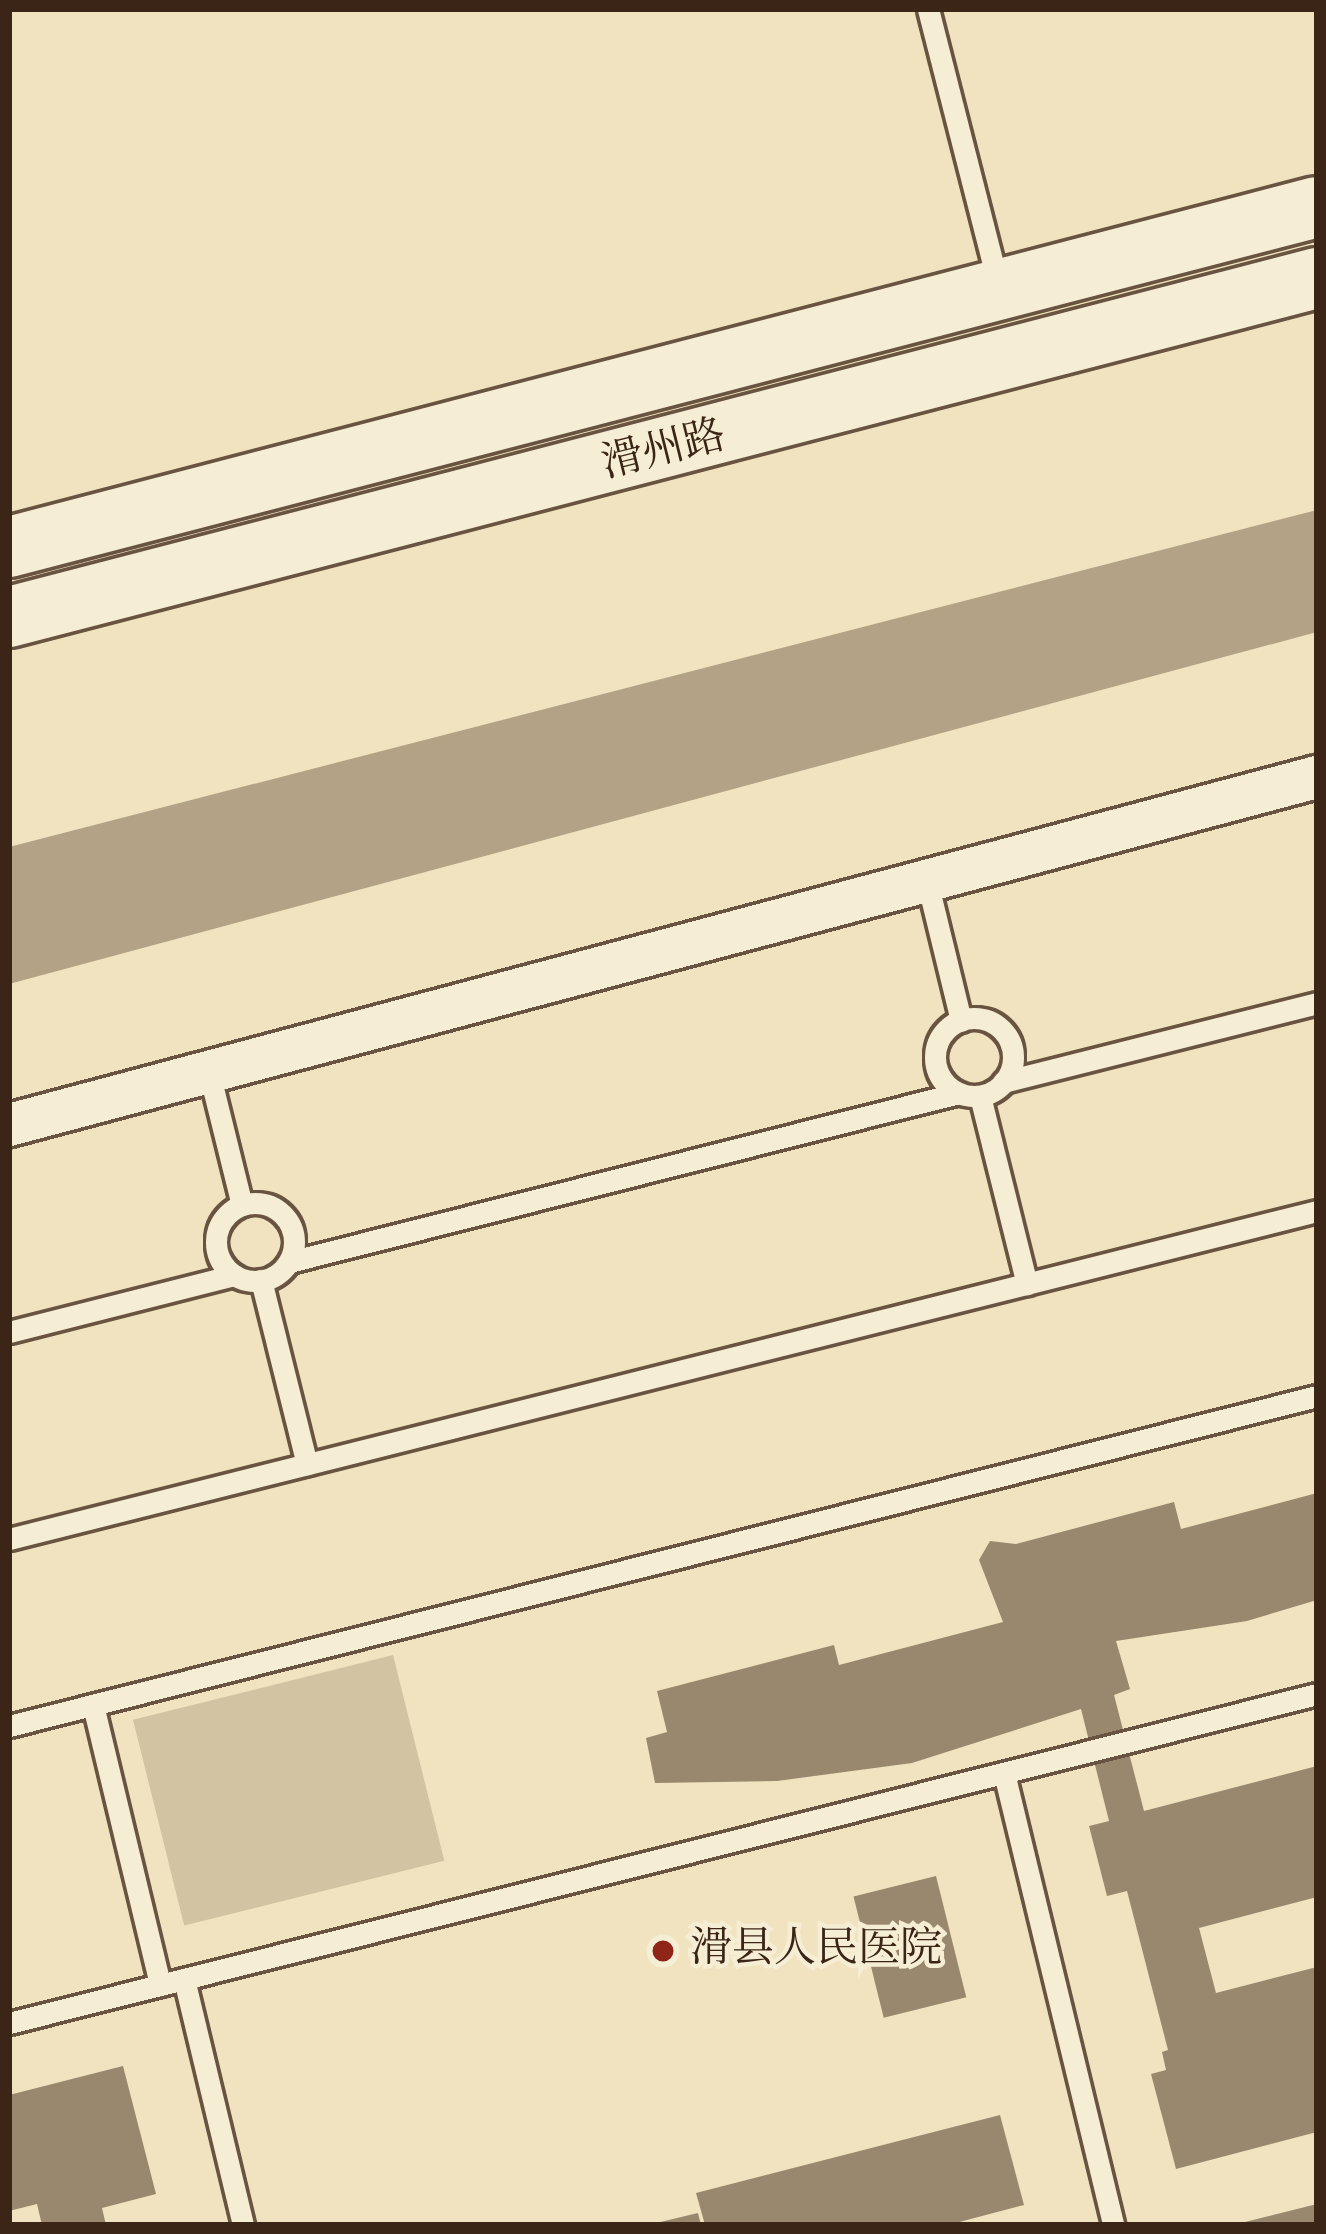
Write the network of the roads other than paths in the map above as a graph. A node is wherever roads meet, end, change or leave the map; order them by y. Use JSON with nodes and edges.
{"nodes":[{"id":1,"x":928,"y":9,"type":"edge"},
{"id":2,"x":1317,"y":207,"type":"edge"},
{"id":3,"x":1317,"y":278,"type":"edge"},
{"id":4,"x":1000,"y":292,"type":"junction"},
{"id":5,"x":9,"y":547,"type":"edge"},
{"id":6,"x":9,"y":617,"type":"edge"},
{"id":7,"x":1317,"y":777,"type":"edge"},
{"id":8,"x":927,"y":881,"type":"junction"},
{"id":9,"x":1317,"y":1004,"type":"edge"},
{"id":10,"x":962,"y":1021,"type":"junction"},
{"id":11,"x":209,"y":1072,"type":"junction"},
{"id":12,"x":1003,"y":1082,"type":"junction"},
{"id":13,"x":970,"y":1095,"type":"junction"},
{"id":14,"x":9,"y":1125,"type":"edge"},
{"id":15,"x":242,"y":1205,"type":"junction"},
{"id":16,"x":1317,"y":1211,"type":"edge"},
{"id":17,"x":289,"y":1262,"type":"junction"},
{"id":18,"x":234,"y":1275,"type":"junction"},
{"id":19,"x":261,"y":1280,"type":"junction"},
{"id":20,"x":1027,"y":1284,"type":"junction"},
{"id":21,"x":9,"y":1332,"type":"edge"},
{"id":22,"x":1317,"y":1396,"type":"edge"},
{"id":23,"x":307,"y":1464,"type":"junction"},
{"id":24,"x":9,"y":1539,"type":"edge"},
{"id":25,"x":1317,"y":1694,"type":"edge"},
{"id":26,"x":93,"y":1705,"type":"junction"},
{"id":27,"x":9,"y":1726,"type":"edge"},
{"id":28,"x":1004,"y":1773,"type":"junction"},
{"id":29,"x":184,"y":1979,"type":"junction"},
{"id":30,"x":160,"y":1985,"type":"junction"},
{"id":31,"x":9,"y":2023,"type":"edge"},
{"id":32,"x":243,"y":2225,"type":"edge"},
{"id":33,"x":1113,"y":2225,"type":"edge"}],
"edges":[{"from":1,"to":4,"type":"lane"},
{"from":2,"to":4,"type":"main road","name":"滑州路"},
{"from":3,"to":6,"type":"main road","name":"滑州路"},
{"from":4,"to":5,"type":"main road","name":"滑州路"},
{"from":7,"to":8,"type":"street"},
{"from":8,"to":10,"type":"lane"},
{"from":8,"to":11,"type":"street"},
{"from":9,"to":12,"type":"lane"},
{"from":10,"to":12,"type":"lane"},
{"from":10,"to":13,"type":"lane"},
{"from":11,"to":14,"type":"street"},
{"from":11,"to":15,"type":"lane"},
{"from":12,"to":13,"type":"lane"},
{"from":13,"to":17,"type":"lane"},
{"from":13,"to":20,"type":"lane"},
{"from":15,"to":17,"type":"lane"},
{"from":15,"to":18,"type":"lane"},
{"from":16,"to":20,"type":"lane"},
{"from":17,"to":19,"type":"lane"},
{"from":18,"to":19,"type":"lane"},
{"from":18,"to":21,"type":"lane"},
{"from":19,"to":23,"type":"lane"},
{"from":20,"to":23,"type":"lane"},
{"from":22,"to":26,"type":"lane"},
{"from":23,"to":24,"type":"lane"},
{"from":25,"to":28,"type":"lane"},
{"from":26,"to":27,"type":"lane"},
{"from":26,"to":30,"type":"lane"},
{"from":28,"to":29,"type":"lane"},
{"from":28,"to":33,"type":"lane"},
{"from":29,"to":30,"type":"lane"},
{"from":29,"to":32,"type":"lane"},
{"from":30,"to":31,"type":"lane"}]}
